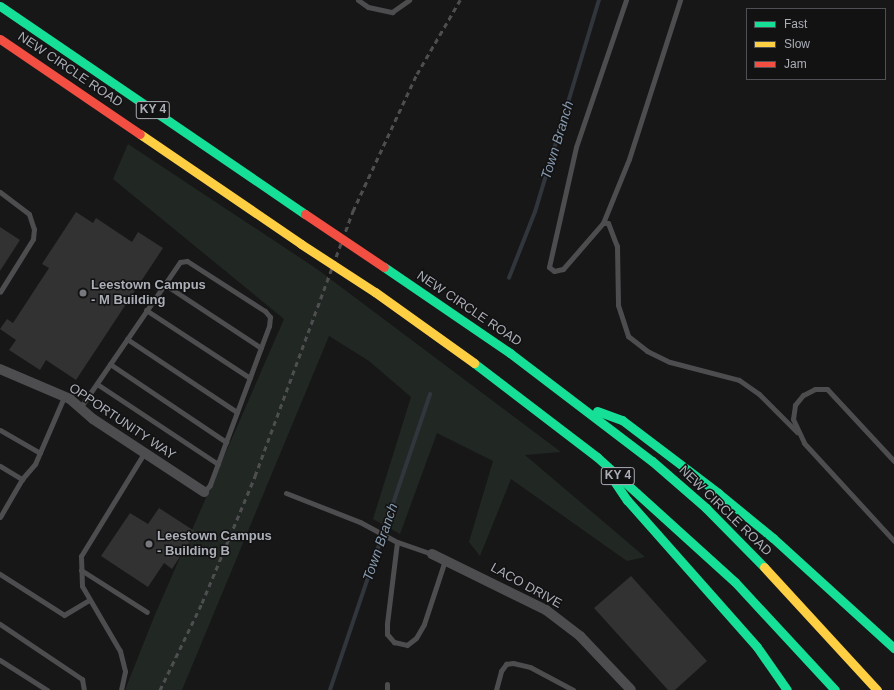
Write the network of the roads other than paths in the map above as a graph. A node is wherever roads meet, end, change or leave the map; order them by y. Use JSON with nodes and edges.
{"nodes":[{"id":1,"x":358,"y":0,"type":"edge"},
{"id":2,"x":409,"y":0,"type":"edge"},
{"id":3,"x":626,"y":0,"type":"edge"},
{"id":4,"x":680,"y":0,"type":"edge"},
{"id":5,"x":0,"y":6,"type":"edge"},
{"id":6,"x":0,"y":39,"type":"edge"},
{"id":7,"x":0,"y":192,"type":"edge"},
{"id":8,"x":603,"y":223,"type":"junction"},
{"id":9,"x":164,"y":284,"type":"junction"},
{"id":10,"x":0,"y":292,"type":"edge"},
{"id":11,"x":146,"y":310,"type":"junction"},
{"id":12,"x":127,"y":339,"type":"junction"},
{"id":13,"x":261,"y":348,"type":"junction"},
{"id":14,"x":110,"y":364,"type":"junction"},
{"id":15,"x":0,"y":370,"type":"edge"},
{"id":16,"x":250,"y":378,"type":"junction"},
{"id":17,"x":97,"y":384,"type":"junction"},
{"id":18,"x":64,"y":397,"type":"junction"},
{"id":19,"x":584,"y":406,"type":"junction"},
{"id":20,"x":80,"y":408,"type":"junction"},
{"id":21,"x":237,"y":412,"type":"junction"},
{"id":22,"x":0,"y":430,"type":"edge"},
{"id":23,"x":797,"y":432,"type":"junction"},
{"id":24,"x":226,"y":442,"type":"junction"},
{"id":25,"x":40,"y":453,"type":"junction"},
{"id":26,"x":144,"y":453,"type":"junction"},
{"id":27,"x":597,"y":457,"type":"junction"},
{"id":28,"x":894,"y":461,"type":"edge"},
{"id":29,"x":218,"y":464,"type":"junction"},
{"id":30,"x":0,"y":466,"type":"edge"},
{"id":31,"x":22,"y":479,"type":"junction"},
{"id":32,"x":204,"y":492,"type":"joint"},
{"id":33,"x":286,"y":493,"type":"dead end"},
{"id":34,"x":0,"y":517,"type":"edge"},
{"id":35,"x":894,"y":541,"type":"edge"},
{"id":36,"x":397,"y":542,"type":"junction"},
{"id":37,"x":432,"y":554,"type":"joint"},
{"id":38,"x":445,"y":560,"type":"junction"},
{"id":39,"x":81,"y":570,"type":"junction"},
{"id":40,"x":0,"y":574,"type":"edge"},
{"id":41,"x":89,"y":600,"type":"junction"},
{"id":42,"x":147,"y":612,"type":"dead end"},
{"id":43,"x":0,"y":624,"type":"edge"},
{"id":44,"x":894,"y":648,"type":"edge"},
{"id":45,"x":0,"y":660,"type":"edge"},
{"id":46,"x":47,"y":690,"type":"edge"},
{"id":47,"x":84,"y":690,"type":"edge"},
{"id":48,"x":121,"y":690,"type":"edge"},
{"id":49,"x":496,"y":690,"type":"edge"},
{"id":50,"x":573,"y":690,"type":"edge"},
{"id":51,"x":631,"y":690,"type":"edge"},
{"id":52,"x":787,"y":690,"type":"edge"},
{"id":53,"x":835,"y":690,"type":"edge"},
{"id":54,"x":877,"y":690,"type":"edge"}],
"edges":[{"from":1,"to":2,"type":"lane"},
{"from":3,"to":8,"type":"lane"},
{"from":4,"to":8,"type":"lane"},
{"from":5,"to":19,"type":"highway","name":"NEW CIRCLE ROAD","number":"KY 4","bridge":true},
{"from":6,"to":27,"type":"highway","name":"NEW CIRCLE ROAD","number":"KY 4","bridge":true},
{"from":7,"to":10,"type":"lane"},
{"from":8,"to":23,"type":"lane"},
{"from":9,"to":11,"type":"lane"},
{"from":9,"to":13,"type":"lane"},
{"from":9,"to":13,"type":"lane"},
{"from":11,"to":12,"type":"lane"},
{"from":11,"to":16,"type":"lane"},
{"from":12,"to":14,"type":"lane"},
{"from":12,"to":21,"type":"lane"},
{"from":13,"to":16,"type":"lane"},
{"from":14,"to":17,"type":"lane"},
{"from":14,"to":24,"type":"lane"},
{"from":15,"to":18,"type":"street","name":"OPPORTUNITY WAY"},
{"from":16,"to":21,"type":"lane"},
{"from":17,"to":20,"type":"lane"},
{"from":17,"to":29,"type":"lane"},
{"from":18,"to":20,"type":"street","name":"OPPORTUNITY WAY"},
{"from":18,"to":25,"type":"lane"},
{"from":19,"to":44,"type":"highway"},
{"from":19,"to":54,"type":"highway","name":"NEW CIRCLE ROAD","number":"KY 4"},
{"from":20,"to":26,"type":"street","name":"OPPORTUNITY WAY"},
{"from":21,"to":24,"type":"lane"},
{"from":22,"to":25,"type":"lane"},
{"from":23,"to":28,"type":"lane"},
{"from":23,"to":35,"type":"lane"},
{"from":24,"to":29,"type":"lane"},
{"from":25,"to":31,"type":"lane"},
{"from":26,"to":32,"type":"street","name":"OPPORTUNITY WAY"},
{"from":26,"to":39,"type":"lane"},
{"from":27,"to":52,"type":"highway"},
{"from":27,"to":53,"type":"highway","name":"NEW CIRCLE ROAD","number":"KY 4"},
{"from":29,"to":32,"type":"lane"},
{"from":30,"to":31,"type":"lane"},
{"from":31,"to":34,"type":"lane"},
{"from":33,"to":36,"type":"lane"},
{"from":36,"to":37,"type":"lane"},
{"from":36,"to":38,"type":"lane"},
{"from":37,"to":38,"type":"street","name":"LACO DRIVE"},
{"from":38,"to":51,"type":"street","name":"LACO DRIVE"},
{"from":39,"to":41,"type":"lane"},
{"from":39,"to":42,"type":"lane"},
{"from":40,"to":41,"type":"lane"},
{"from":41,"to":48,"type":"lane"},
{"from":43,"to":47,"type":"lane"},
{"from":45,"to":46,"type":"lane"},
{"from":49,"to":50,"type":"lane"}]}
